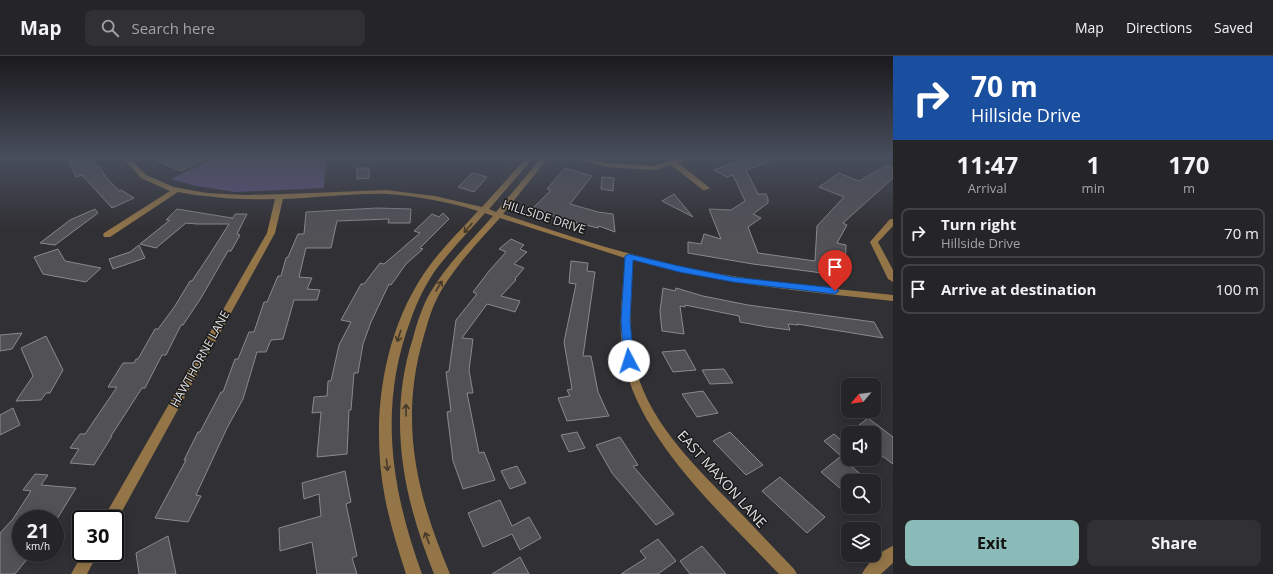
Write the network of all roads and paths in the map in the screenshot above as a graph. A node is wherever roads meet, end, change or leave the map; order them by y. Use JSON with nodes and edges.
{"nodes":[{"id":1,"x":152,"y":181,"type":"edge"},
{"id":2,"x":509,"y":181,"type":"edge"},
{"id":3,"x":526,"y":181,"type":"edge"},
{"id":4,"x":697,"y":181,"type":"edge"},
{"id":5,"x":706,"y":188,"type":"dead end"},
{"id":6,"x":176,"y":190,"type":"junction"},
{"id":7,"x":280,"y":196,"type":"junction"},
{"id":8,"x":483,"y":210,"type":"junction"},
{"id":9,"x":498,"y":214,"type":"junction"},
{"id":10,"x":893,"y":221,"type":"edge"},
{"id":11,"x":107,"y":235,"type":"dead end"},
{"id":12,"x":629,"y":256,"type":"junction"},
{"id":13,"x":893,"y":279,"type":"edge"},
{"id":14,"x":893,"y":298,"type":"edge"},
{"id":15,"x":115,"y":510,"type":"edge"},
{"id":16,"x":893,"y":553,"type":"edge"},
{"id":17,"x":86,"y":562,"type":"edge"},
{"id":18,"x":79,"y":574,"type":"edge"},
{"id":19,"x":414,"y":574,"type":"edge"},
{"id":20,"x":442,"y":574,"type":"edge"},
{"id":21,"x":789,"y":574,"type":"edge"},
{"id":22,"x":870,"y":574,"type":"edge"}],
"edges":[{"from":1,"to":6,"type":"street","name":"HILLSIDE DRIVE"},
{"from":2,"to":8,"type":"street"},
{"from":3,"to":9,"type":"street"},
{"from":4,"to":5,"type":"street"},
{"from":6,"to":7,"type":"street","name":"HILLSIDE DRIVE"},
{"from":6,"to":11,"type":"street"},
{"from":7,"to":8,"type":"street","name":"HILLSIDE DRIVE"},
{"from":7,"to":15,"type":"street","name":"HAWTHORNE LANE"},
{"from":8,"to":9,"type":"street","name":"HILLSIDE DRIVE"},
{"from":8,"to":19,"type":"street","one_way":true},
{"from":9,"to":12,"type":"street","name":"HILLSIDE DRIVE"},
{"from":20,"to":9,"type":"street","one_way":true},
{"from":10,"to":13,"type":"street"},
{"from":12,"to":14,"type":"street","name":"HILLSIDE DRIVE"},
{"from":12,"to":21,"type":"street","name":"EAST MAXON LANE"},
{"from":16,"to":22,"type":"street"},
{"from":17,"to":18,"type":"street"}]}
